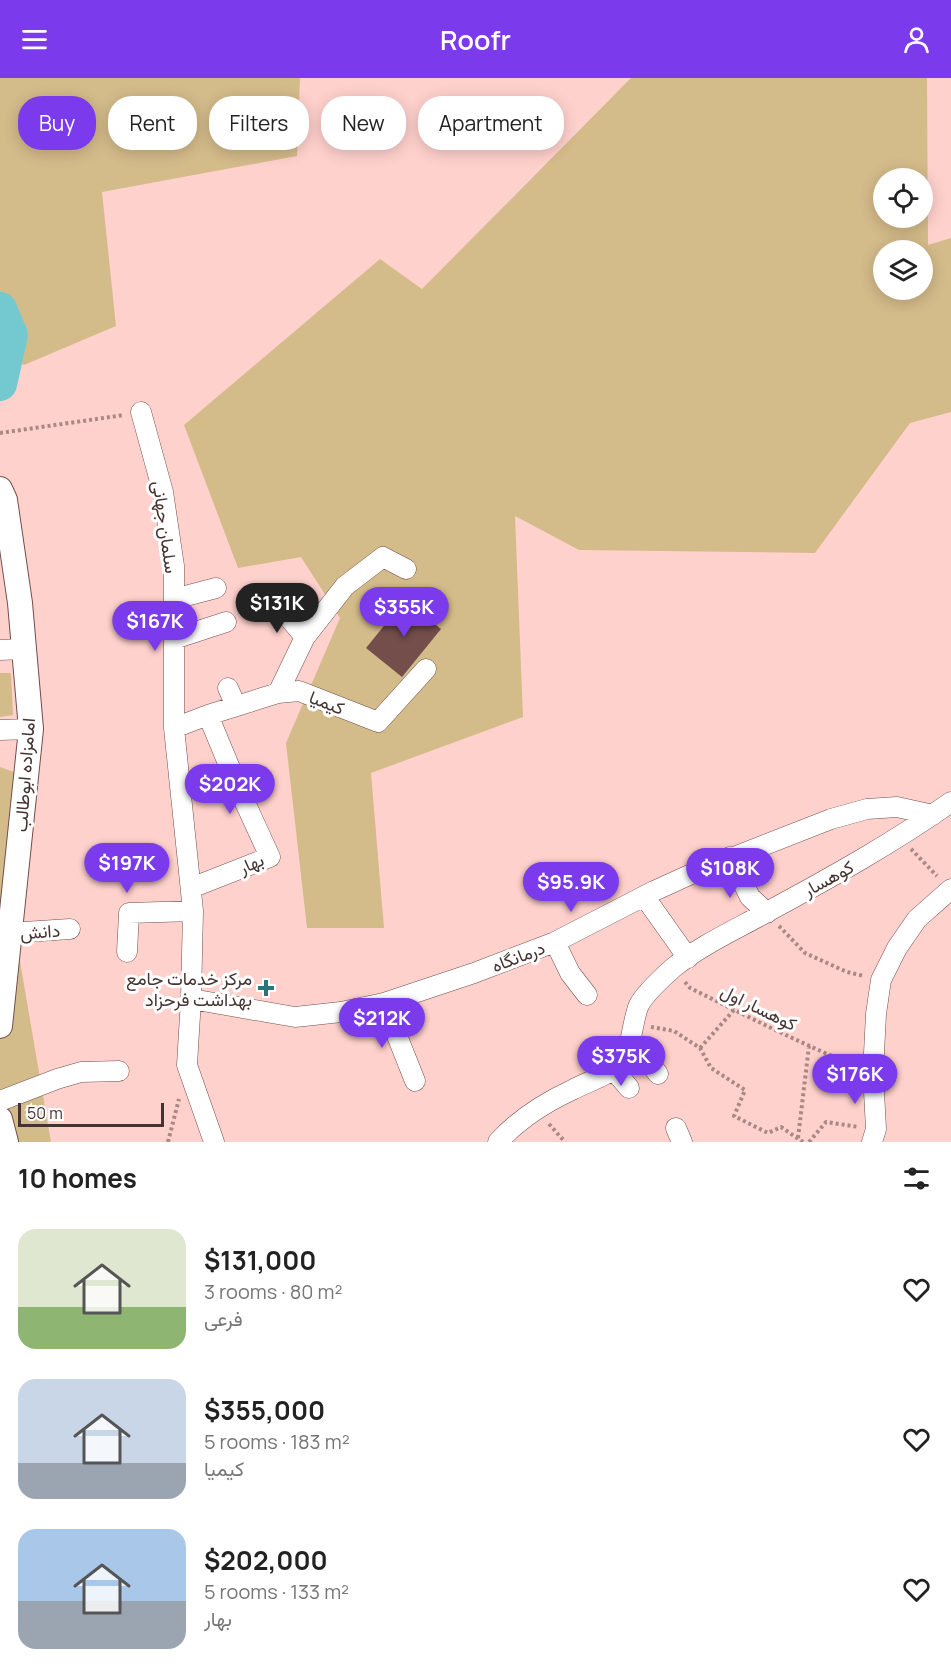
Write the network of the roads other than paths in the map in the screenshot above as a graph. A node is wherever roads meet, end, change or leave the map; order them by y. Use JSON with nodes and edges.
{"nodes":[{"id":1,"x":141,"y":412,"type":"road end"},
{"id":2,"x":0,"y":489,"type":"edge"},
{"id":3,"x":406,"y":569,"type":"dead end"},
{"id":4,"x":216,"y":588,"type":"dead end"},
{"id":5,"x":174,"y":599,"type":"junction"},
{"id":6,"x":279,"y":606,"type":"dead end"},
{"id":7,"x":226,"y":622,"type":"dead end"},
{"id":8,"x":305,"y":637,"type":"junction"},
{"id":9,"x":174,"y":639,"type":"junction"},
{"id":10,"x":24,"y":649,"type":"junction"},
{"id":11,"x":0,"y":650,"type":"edge"},
{"id":12,"x":426,"y":669,"type":"dead end"},
{"id":13,"x":228,"y":688,"type":"dead end"},
{"id":14,"x":278,"y":693,"type":"junction"},
{"id":15,"x":236,"y":706,"type":"junction"},
{"id":16,"x":208,"y":715,"type":"junction"},
{"id":17,"x":174,"y":728,"type":"junction"},
{"id":18,"x":31,"y":729,"type":"junction"},
{"id":19,"x":0,"y":730,"type":"edge"},
{"id":20,"x":951,"y":802,"type":"edge"},
{"id":21,"x":933,"y":815,"type":"junction"},
{"id":22,"x":730,"y":857,"type":"junction"},
{"id":23,"x":191,"y":888,"type":"junction"},
{"id":24,"x":950,"y":889,"type":"edge"},
{"id":25,"x":644,"y":896,"type":"junction"},
{"id":26,"x":193,"y":911,"type":"junction"},
{"id":27,"x":767,"y":913,"type":"junction"},
{"id":28,"x":70,"y":929,"type":"dead end"},
{"id":29,"x":9,"y":933,"type":"junction"},
{"id":30,"x":555,"y":942,"type":"junction"},
{"id":31,"x":127,"y":952,"type":"dead end"},
{"id":32,"x":680,"y":963,"type":"junction"},
{"id":33,"x":586,"y":995,"type":"dead end"},
{"id":34,"x":191,"y":999,"type":"junction"},
{"id":35,"x":384,"y":1004,"type":"junction"},
{"id":36,"x":0,"y":1026,"type":"edge"},
{"id":37,"x":629,"y":1048,"type":"junction"},
{"id":38,"x":614,"y":1070,"type":"junction"},
{"id":39,"x":119,"y":1071,"type":"dead end"},
{"id":40,"x":658,"y":1074,"type":"dead end"},
{"id":41,"x":415,"y":1081,"type":"dead end"},
{"id":42,"x":629,"y":1088,"type":"dead end"},
{"id":43,"x":0,"y":1101,"type":"edge"},
{"id":44,"x":0,"y":1120,"type":"edge"},
{"id":45,"x":874,"y":1136,"type":"edge"},
{"id":46,"x":6,"y":1142,"type":"edge"},
{"id":47,"x":214,"y":1142,"type":"edge"},
{"id":48,"x":498,"y":1142,"type":"edge"}],
"edges":[{"from":1,"to":5,"type":"street","name":"سلمان جهانی"},
{"from":2,"to":10,"type":"street","name":"امامزاده ابوطالب"},
{"from":3,"to":8,"type":"street"},
{"from":4,"to":5,"type":"street"},
{"from":5,"to":9,"type":"street","name":"سلمان جهانی"},
{"from":6,"to":8,"type":"street"},
{"from":7,"to":9,"type":"street"},
{"from":8,"to":14,"type":"street"},
{"from":9,"to":17,"type":"street","name":"سلمان جهانی"},
{"from":10,"to":11,"type":"street"},
{"from":10,"to":18,"type":"street","name":"امامزاده ابوطالب"},
{"from":12,"to":14,"type":"street","name":"کیمیا"},
{"from":13,"to":15,"type":"street"},
{"from":14,"to":15,"type":"street","name":"کیمیا"},
{"from":15,"to":16,"type":"street","name":"کیمیا"},
{"from":16,"to":17,"type":"street","name":"کیمیا"},
{"from":16,"to":23,"type":"street","name":"بهار"},
{"from":17,"to":23,"type":"street","name":"سلمان جهانی"},
{"from":18,"to":19,"type":"street"},
{"from":18,"to":29,"type":"street","name":"امامزاده ابوطالب"},
{"from":20,"to":21,"type":"street","name":"کوهسار"},
{"from":21,"to":22,"type":"street","name":"درمانگاه"},
{"from":21,"to":27,"type":"street","name":"کوهسار"},
{"from":22,"to":25,"type":"street","name":"درمانگاه"},
{"from":22,"to":27,"type":"street"},
{"from":23,"to":26,"type":"street","name":"سلمان جهانی"},
{"from":24,"to":45,"type":"street"},
{"from":25,"to":30,"type":"street","name":"درمانگاه"},
{"from":25,"to":32,"type":"street"},
{"from":26,"to":31,"type":"street"},
{"from":26,"to":34,"type":"street","name":"سلمان جهانی"},
{"from":27,"to":32,"type":"street","name":"کوهسار"},
{"from":28,"to":29,"type":"street","name":"دانش"},
{"from":29,"to":36,"type":"street","name":"امامزاده ابوطالب"},
{"from":30,"to":33,"type":"street"},
{"from":30,"to":35,"type":"street","name":"درمانگاه"},
{"from":32,"to":37,"type":"street","name":"کوهسار"},
{"from":34,"to":35,"type":"street","name":"درمانگاه"},
{"from":34,"to":47,"type":"street","name":"سلمان جهانی"},
{"from":35,"to":41,"type":"street"},
{"from":37,"to":38,"type":"street"},
{"from":37,"to":40,"type":"street"},
{"from":38,"to":42,"type":"street"},
{"from":38,"to":48,"type":"street"},
{"from":39,"to":43,"type":"street"},
{"from":44,"to":46,"type":"street"}]}
